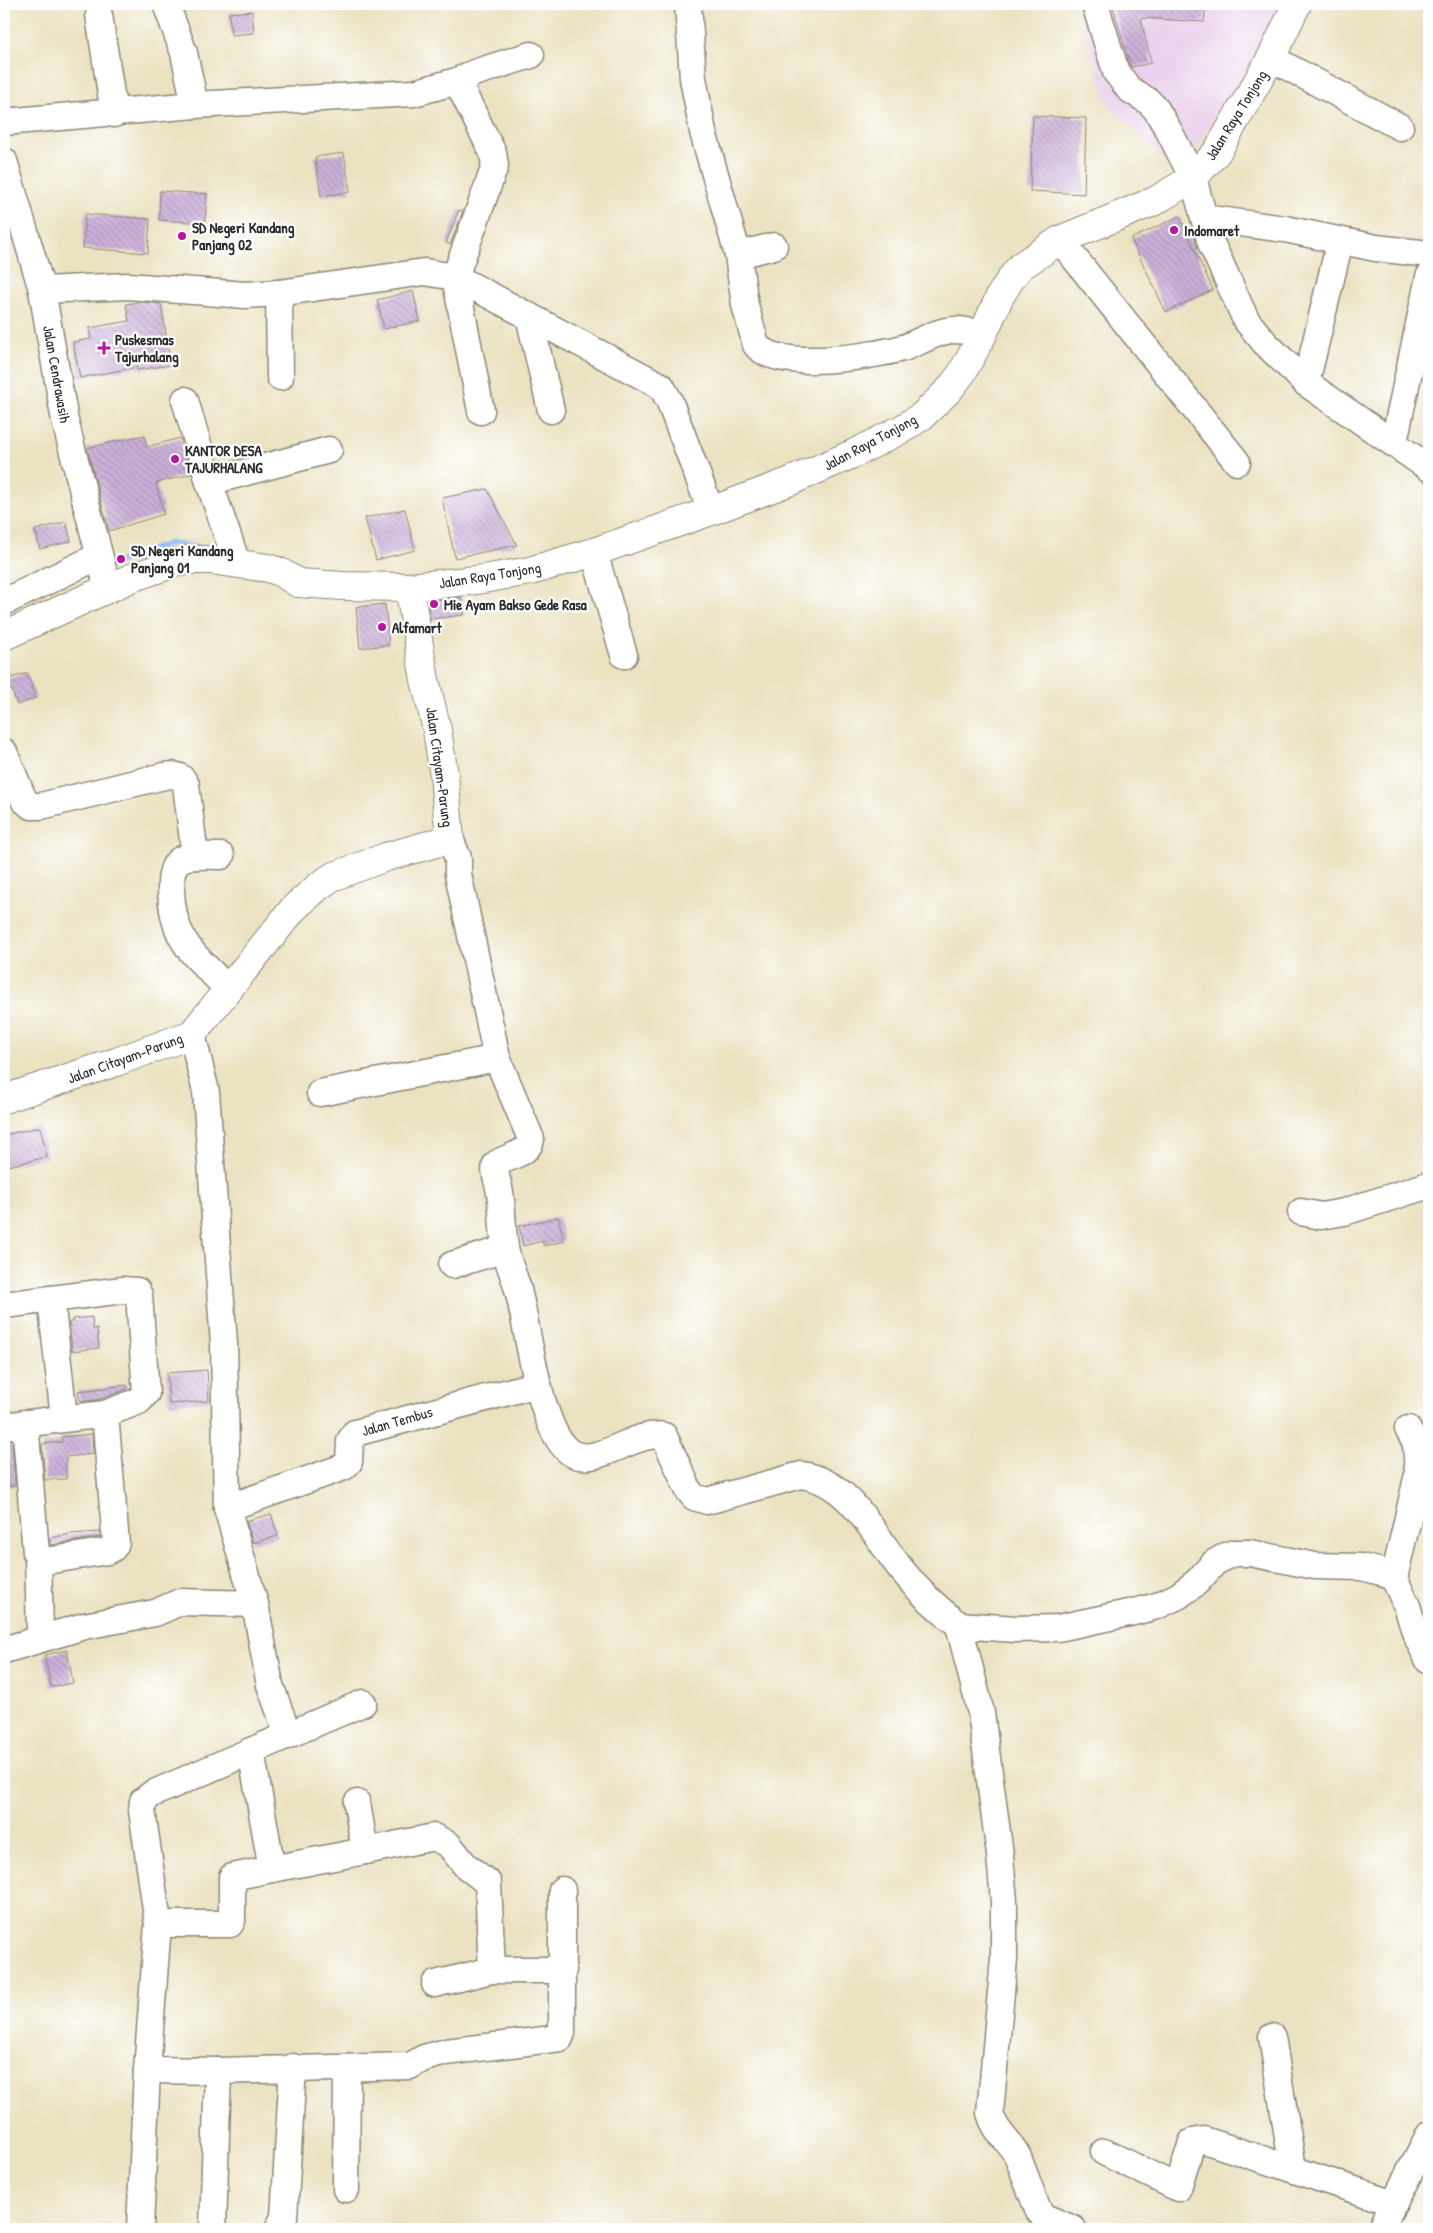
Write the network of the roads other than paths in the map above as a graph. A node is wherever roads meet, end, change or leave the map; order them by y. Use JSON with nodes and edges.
{"nodes":[{"id":1,"x":166,"y":4,"type":"edge"},
{"id":2,"x":688,"y":4,"type":"edge"},
{"id":3,"x":1095,"y":4,"type":"edge"},
{"id":4,"x":1297,"y":4,"type":"edge"},
{"id":5,"x":99,"y":15,"type":"dead end"},
{"id":6,"x":531,"y":55,"type":"dead end"},
{"id":7,"x":1271,"y":58,"type":"junction"},
{"id":8,"x":457,"y":81,"type":"junction"},
{"id":9,"x":195,"y":106,"type":"junction"},
{"id":10,"x":114,"y":114,"type":"junction"},
{"id":11,"x":4,"y":122,"type":"edge"},
{"id":12,"x":1400,"y":127,"type":"dead end"},
{"id":13,"x":7,"y":177,"type":"edge"},
{"id":14,"x":1193,"y":178,"type":"junction"},
{"id":15,"x":1204,"y":218,"type":"junction"},
{"id":16,"x":1060,"y":240,"type":"junction"},
{"id":17,"x":1340,"y":241,"type":"junction"},
{"id":18,"x":774,"y":246,"type":"dead end"},
{"id":19,"x":1429,"y":254,"type":"edge"},
{"id":20,"x":738,"y":255,"type":"junction"},
{"id":21,"x":455,"y":277,"type":"junction"},
{"id":22,"x":1429,"y":277,"type":"edge"},
{"id":23,"x":42,"y":290,"type":"junction"},
{"id":24,"x":279,"y":293,"type":"junction"},
{"id":25,"x":529,"y":316,"type":"junction"},
{"id":26,"x":983,"y":334,"type":"junction"},
{"id":27,"x":280,"y":377,"type":"dead end"},
{"id":28,"x":1306,"y":383,"type":"junction"},
{"id":29,"x":185,"y":400,"type":"dead end"},
{"id":30,"x":551,"y":410,"type":"dead end"},
{"id":31,"x":481,"y":411,"type":"dead end"},
{"id":32,"x":1394,"y":442,"type":"junction"},
{"id":33,"x":329,"y":450,"type":"dead end"},
{"id":34,"x":1237,"y":462,"type":"dead end"},
{"id":35,"x":1429,"y":468,"type":"edge"},
{"id":36,"x":209,"y":482,"type":"junction"},
{"id":37,"x":711,"y":511,"type":"junction"},
{"id":38,"x":594,"y":552,"type":"junction"},
{"id":39,"x":237,"y":563,"type":"junction"},
{"id":40,"x":103,"y":570,"type":"junction"},
{"id":41,"x":409,"y":587,"type":"junction"},
{"id":42,"x":4,"y":602,"type":"edge"},
{"id":43,"x":4,"y":636,"type":"edge"},
{"id":44,"x":624,"y":655,"type":"dead end"},
{"id":45,"x":4,"y":752,"type":"edge"},
{"id":46,"x":450,"y":839,"type":"junction"},
{"id":47,"x":195,"y":856,"type":"junction"},
{"id":48,"x":220,"y":856,"type":"dead end"},
{"id":49,"x":229,"y":990,"type":"junction"},
{"id":50,"x":192,"y":1034,"type":"junction"},
{"id":51,"x":497,"y":1058,"type":"junction"},
{"id":52,"x":320,"y":1093,"type":"dead end"},
{"id":53,"x":4,"y":1099,"type":"edge"},
{"id":54,"x":1429,"y":1185,"type":"edge"},
{"id":55,"x":1301,"y":1212,"type":"dead end"},
{"id":56,"x":505,"y":1249,"type":"junction"},
{"id":57,"x":452,"y":1265,"type":"dead end"},
{"id":58,"x":51,"y":1299,"type":"junction"},
{"id":59,"x":4,"y":1305,"type":"edge"},
{"id":60,"x":538,"y":1384,"type":"junction"},
{"id":61,"x":105,"y":1414,"type":"junction"},
{"id":62,"x":64,"y":1418,"type":"junction"},
{"id":63,"x":14,"y":1424,"type":"edge"},
{"id":64,"x":1408,"y":1429,"type":"dead end"},
{"id":65,"x":227,"y":1508,"type":"junction"},
{"id":66,"x":38,"y":1557,"type":"junction"},
{"id":67,"x":1394,"y":1578,"type":"junction"},
{"id":68,"x":255,"y":1604,"type":"junction"},
{"id":69,"x":959,"y":1625,"type":"junction"},
{"id":70,"x":40,"y":1633,"type":"dead end"},
{"id":71,"x":4,"y":1650,"type":"edge"},
{"id":72,"x":1429,"y":1661,"type":"edge"},
{"id":73,"x":362,"y":1703,"type":"dead end"},
{"id":74,"x":288,"y":1735,"type":"junction"},
{"id":75,"x":251,"y":1751,"type":"junction"},
{"id":76,"x":357,"y":1802,"type":"dead end"},
{"id":77,"x":365,"y":1851,"type":"junction"},
{"id":78,"x":272,"y":1869,"type":"junction"},
{"id":79,"x":562,"y":1890,"type":"dead end"},
{"id":80,"x":158,"y":1924,"type":"junction"},
{"id":81,"x":492,"y":1970,"type":"junction"},
{"id":82,"x":563,"y":1970,"type":"junction"},
{"id":83,"x":436,"y":1984,"type":"dead end"},
{"id":84,"x":1272,"y":2037,"type":"dead end"},
{"id":85,"x":293,"y":2067,"type":"junction"},
{"id":86,"x":347,"y":2068,"type":"junction"},
{"id":87,"x":147,"y":2070,"type":"junction"},
{"id":88,"x":218,"y":2071,"type":"junction"},
{"id":89,"x":1429,"y":2135,"type":"edge"},
{"id":90,"x":1104,"y":2152,"type":"dead end"},
{"id":91,"x":1293,"y":2169,"type":"junction"},
{"id":92,"x":346,"y":2189,"type":"dead end"},
{"id":93,"x":1394,"y":2203,"type":"junction"},
{"id":94,"x":140,"y":2229,"type":"edge"},
{"id":95,"x":213,"y":2229,"type":"edge"},
{"id":96,"x":278,"y":2229,"type":"edge"},
{"id":97,"x":1073,"y":2229,"type":"edge"},
{"id":98,"x":1380,"y":2229,"type":"edge"}],
"edges":[{"from":1,"to":9,"type":"street"},
{"from":2,"to":20,"type":"street"},
{"from":3,"to":14,"type":"street"},
{"from":4,"to":7,"type":"main road","name":"Jalan Raya Tonjong"},
{"from":5,"to":10,"type":"street"},
{"from":6,"to":8,"type":"street"},
{"from":7,"to":12,"type":"street"},
{"from":7,"to":14,"type":"main road","name":"Jalan Raya Tonjong"},
{"from":8,"to":9,"type":"street"},
{"from":8,"to":21,"type":"street"},
{"from":9,"to":10,"type":"street"},
{"from":10,"to":11,"type":"street"},
{"from":13,"to":23,"type":"street","name":"Jalan Cendrawasih"},
{"from":14,"to":15,"type":"street"},
{"from":14,"to":16,"type":"main road","name":"Jalan Raya Tonjong"},
{"from":15,"to":17,"type":"street"},
{"from":15,"to":28,"type":"street"},
{"from":16,"to":26,"type":"main road","name":"Jalan Raya Tonjong"},
{"from":16,"to":34,"type":"street"},
{"from":17,"to":19,"type":"street"},
{"from":17,"to":28,"type":"street"},
{"from":18,"to":20,"type":"street"},
{"from":20,"to":26,"type":"street"},
{"from":21,"to":24,"type":"street"},
{"from":21,"to":25,"type":"street"},
{"from":21,"to":31,"type":"street"},
{"from":22,"to":32,"type":"street"},
{"from":23,"to":24,"type":"street"},
{"from":23,"to":40,"type":"street","name":"Jalan Cendrawasih"},
{"from":24,"to":27,"type":"street"},
{"from":25,"to":30,"type":"street"},
{"from":25,"to":37,"type":"street"},
{"from":26,"to":37,"type":"main road","name":"Jalan Raya Tonjong"},
{"from":28,"to":32,"type":"street"},
{"from":29,"to":36,"type":"street"},
{"from":32,"to":35,"type":"street"},
{"from":33,"to":36,"type":"street"},
{"from":36,"to":39,"type":"street"},
{"from":37,"to":38,"type":"main road","name":"Jalan Raya Tonjong"},
{"from":38,"to":41,"type":"main road","name":"Jalan Raya Tonjong"},
{"from":38,"to":44,"type":"street"},
{"from":39,"to":40,"type":"main road"},
{"from":39,"to":41,"type":"main road"},
{"from":40,"to":42,"type":"street"},
{"from":40,"to":43,"type":"main road"},
{"from":41,"to":46,"type":"main road","name":"Jalan Citayam-Parung"},
{"from":45,"to":47,"type":"street"},
{"from":46,"to":49,"type":"main road","name":"Jalan Citayam-Parung"},
{"from":46,"to":51,"type":"street"},
{"from":47,"to":48,"type":"street"},
{"from":47,"to":49,"type":"street"},
{"from":49,"to":50,"type":"main road","name":"Jalan Citayam-Parung"},
{"from":50,"to":53,"type":"main road","name":"Jalan Citayam-Parung"},
{"from":50,"to":65,"type":"street"},
{"from":51,"to":52,"type":"street"},
{"from":51,"to":56,"type":"street"},
{"from":54,"to":55,"type":"street"},
{"from":56,"to":57,"type":"street"},
{"from":56,"to":60,"type":"street"},
{"from":58,"to":59,"type":"street"},
{"from":58,"to":61,"type":"street"},
{"from":58,"to":62,"type":"street"},
{"from":60,"to":65,"type":"street","name":"Jalan Tembus"},
{"from":60,"to":69,"type":"street"},
{"from":61,"to":62,"type":"street"},
{"from":61,"to":66,"type":"street"},
{"from":62,"to":63,"type":"street"},
{"from":63,"to":66,"type":"street"},
{"from":64,"to":67,"type":"street"},
{"from":65,"to":68,"type":"street"},
{"from":66,"to":70,"type":"street"},
{"from":67,"to":69,"type":"street"},
{"from":67,"to":72,"type":"street"},
{"from":68,"to":71,"type":"street"},
{"from":68,"to":74,"type":"street"},
{"from":69,"to":97,"type":"street"},
{"from":73,"to":74,"type":"street"},
{"from":74,"to":75,"type":"street"},
{"from":75,"to":78,"type":"street"},
{"from":75,"to":80,"type":"street"},
{"from":76,"to":77,"type":"street"},
{"from":77,"to":78,"type":"street"},
{"from":77,"to":81,"type":"street"},
{"from":78,"to":80,"type":"street"},
{"from":79,"to":82,"type":"street"},
{"from":80,"to":87,"type":"street"},
{"from":81,"to":82,"type":"street"},
{"from":81,"to":83,"type":"street"},
{"from":82,"to":86,"type":"street"},
{"from":84,"to":91,"type":"street"},
{"from":85,"to":86,"type":"street"},
{"from":85,"to":88,"type":"street"},
{"from":85,"to":96,"type":"street"},
{"from":86,"to":92,"type":"street"},
{"from":87,"to":88,"type":"street"},
{"from":87,"to":94,"type":"street"},
{"from":88,"to":95,"type":"street"},
{"from":89,"to":93,"type":"street"},
{"from":90,"to":91,"type":"street"},
{"from":91,"to":93,"type":"street"},
{"from":93,"to":98,"type":"street"}]}
